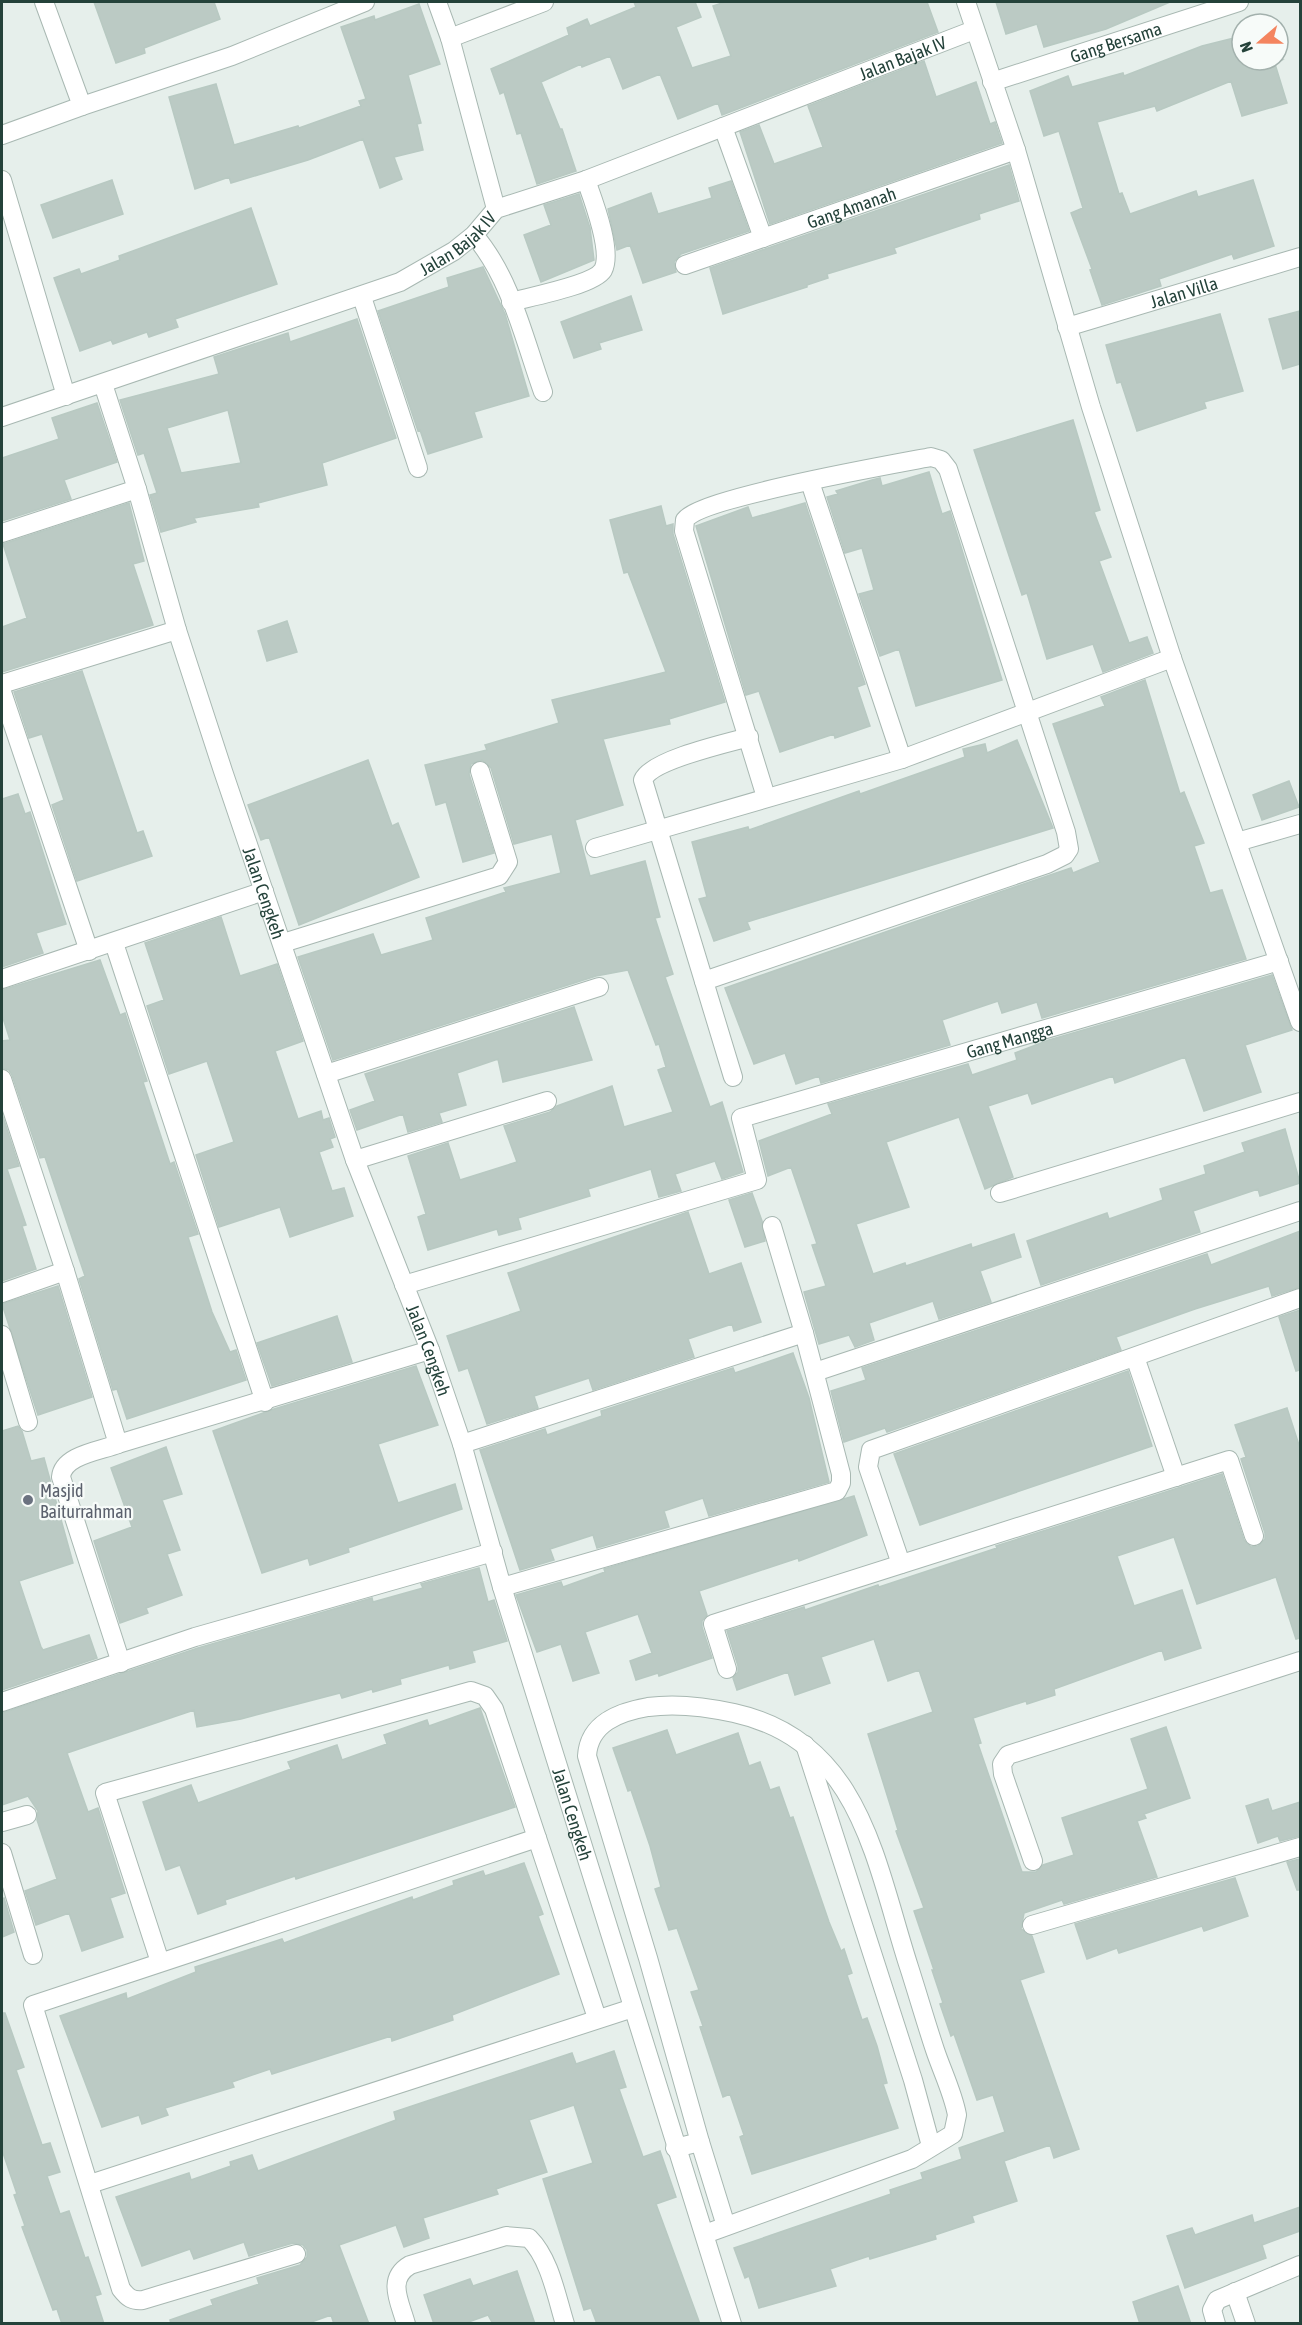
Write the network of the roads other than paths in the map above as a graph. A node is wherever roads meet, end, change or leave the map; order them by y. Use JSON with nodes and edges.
{"nodes":[{"id":1,"x":44,"y":2,"type":"edge"},
{"id":2,"x":365,"y":2,"type":"edge"},
{"id":3,"x":437,"y":2,"type":"edge"},
{"id":4,"x":544,"y":2,"type":"edge"},
{"id":5,"x":966,"y":2,"type":"edge"},
{"id":6,"x":1239,"y":2,"type":"edge"},
{"id":7,"x":974,"y":30,"type":"junction"},
{"id":8,"x":450,"y":38,"type":"junction"},
{"id":9,"x":992,"y":82,"type":"junction"},
{"id":10,"x":82,"y":106,"type":"junction"},
{"id":11,"x":723,"y":127,"type":"junction"},
{"id":12,"x":2,"y":135,"type":"edge"},
{"id":13,"x":1016,"y":150,"type":"junction"},
{"id":14,"x":2,"y":180,"type":"edge"},
{"id":15,"x":586,"y":180,"type":"junction"},
{"id":16,"x":496,"y":209,"type":"junction"},
{"id":17,"x":474,"y":235,"type":"junction"},
{"id":18,"x":763,"y":238,"type":"junction"},
{"id":19,"x":1300,"y":257,"type":"edge"},
{"id":20,"x":685,"y":265,"type":"dead end"},
{"id":21,"x":362,"y":297,"type":"junction"},
{"id":22,"x":511,"y":302,"type":"junction"},
{"id":23,"x":1067,"y":327,"type":"junction"},
{"id":24,"x":103,"y":384,"type":"junction"},
{"id":25,"x":543,"y":392,"type":"dead end"},
{"id":26,"x":66,"y":396,"type":"junction"},
{"id":27,"x":2,"y":417,"type":"edge"},
{"id":28,"x":418,"y":468,"type":"dead end"},
{"id":29,"x":810,"y":482,"type":"junction"},
{"id":30,"x":137,"y":489,"type":"junction"},
{"id":31,"x":2,"y":533,"type":"edge"},
{"id":32,"x":177,"y":630,"type":"junction"},
{"id":33,"x":1172,"y":657,"type":"junction"},
{"id":34,"x":2,"y":684,"type":"edge"},
{"id":35,"x":2,"y":692,"type":"edge"},
{"id":36,"x":1029,"y":712,"type":"junction"},
{"id":37,"x":748,"y":737,"type":"junction"},
{"id":38,"x":902,"y":759,"type":"junction"},
{"id":39,"x":480,"y":771,"type":"dead end"},
{"id":40,"x":766,"y":797,"type":"junction"},
{"id":41,"x":1300,"y":824,"type":"edge"},
{"id":42,"x":658,"y":829,"type":"junction"},
{"id":43,"x":1237,"y":842,"type":"junction"},
{"id":44,"x":595,"y":848,"type":"dead end"},
{"id":45,"x":264,"y":891,"type":"junction"},
{"id":46,"x":114,"y":943,"type":"junction"},
{"id":47,"x":283,"y":943,"type":"junction"},
{"id":48,"x":89,"y":951,"type":"junction"},
{"id":49,"x":1279,"y":962,"type":"junction"},
{"id":50,"x":2,"y":979,"type":"edge"},
{"id":51,"x":704,"y":981,"type":"junction"},
{"id":52,"x":599,"y":987,"type":"dead end"},
{"id":53,"x":1297,"y":1002,"type":"edge"},
{"id":54,"x":1300,"y":1022,"type":"edge"},
{"id":55,"x":326,"y":1074,"type":"junction"},
{"id":56,"x":733,"y":1077,"type":"dead end"},
{"id":57,"x":2,"y":1079,"type":"edge"},
{"id":58,"x":547,"y":1101,"type":"dead end"},
{"id":59,"x":1300,"y":1102,"type":"edge"},
{"id":60,"x":355,"y":1160,"type":"junction"},
{"id":61,"x":1000,"y":1193,"type":"dead end"},
{"id":62,"x":1300,"y":1211,"type":"edge"},
{"id":63,"x":772,"y":1226,"type":"dead end"},
{"id":64,"x":65,"y":1271,"type":"junction"},
{"id":65,"x":404,"y":1285,"type":"junction"},
{"id":66,"x":2,"y":1293,"type":"edge"},
{"id":67,"x":1300,"y":1298,"type":"edge"},
{"id":68,"x":804,"y":1333,"type":"junction"},
{"id":69,"x":2,"y":1335,"type":"edge"},
{"id":70,"x":430,"y":1350,"type":"junction"},
{"id":71,"x":1135,"y":1357,"type":"junction"},
{"id":72,"x":815,"y":1372,"type":"junction"},
{"id":73,"x":265,"y":1402,"type":"junction"},
{"id":74,"x":28,"y":1422,"type":"dead end"},
{"id":75,"x":118,"y":1444,"type":"junction"},
{"id":76,"x":462,"y":1444,"type":"junction"},
{"id":77,"x":1176,"y":1477,"type":"junction"},
{"id":78,"x":1254,"y":1536,"type":"dead end"},
{"id":79,"x":493,"y":1552,"type":"junction"},
{"id":80,"x":901,"y":1564,"type":"junction"},
{"id":81,"x":502,"y":1587,"type":"junction"},
{"id":82,"x":1300,"y":1661,"type":"edge"},
{"id":83,"x":121,"y":1663,"type":"junction"},
{"id":84,"x":727,"y":1669,"type":"dead end"},
{"id":85,"x":2,"y":1702,"type":"edge"},
{"id":86,"x":805,"y":1745,"type":"junction"},
{"id":87,"x":27,"y":1815,"type":"dead end"},
{"id":88,"x":2,"y":1822,"type":"edge"},
{"id":89,"x":537,"y":1838,"type":"junction"},
{"id":90,"x":1300,"y":1847,"type":"edge"},
{"id":91,"x":2,"y":1853,"type":"edge"},
{"id":92,"x":1033,"y":1861,"type":"dead end"},
{"id":93,"x":1032,"y":1925,"type":"dead end"},
{"id":94,"x":33,"y":1955,"type":"dead end"},
{"id":95,"x":160,"y":1962,"type":"junction"},
{"id":96,"x":633,"y":2008,"type":"junction"},
{"id":97,"x":597,"y":2018,"type":"junction"},
{"id":98,"x":700,"y":2142,"type":"junction"},
{"id":99,"x":931,"y":2146,"type":"junction"},
{"id":100,"x":675,"y":2148,"type":"junction"},
{"id":101,"x":90,"y":2184,"type":"junction"},
{"id":102,"x":726,"y":2226,"type":"junction"},
{"id":103,"x":705,"y":2234,"type":"junction"},
{"id":104,"x":296,"y":2254,"type":"dead end"},
{"id":105,"x":1300,"y":2265,"type":"edge"},
{"id":106,"x":1235,"y":2292,"type":"junction"},
{"id":107,"x":406,"y":2324,"type":"edge"},
{"id":108,"x":565,"y":2324,"type":"edge"},
{"id":109,"x":732,"y":2324,"type":"edge"},
{"id":110,"x":1216,"y":2324,"type":"edge"},
{"id":111,"x":1246,"y":2324,"type":"edge"}],
"edges":[{"from":1,"to":10,"type":"street"},
{"from":2,"to":10,"type":"street"},
{"from":3,"to":8,"type":"street"},
{"from":4,"to":8,"type":"street"},
{"from":5,"to":7,"type":"street"},
{"from":6,"to":9,"type":"street","name":"Gang Bersama"},
{"from":7,"to":9,"type":"street"},
{"from":7,"to":11,"type":"street","name":"Jalan Bajak IV"},
{"from":8,"to":16,"type":"street"},
{"from":9,"to":13,"type":"street"},
{"from":10,"to":12,"type":"street"},
{"from":11,"to":15,"type":"street","name":"Jalan Bajak IV"},
{"from":11,"to":18,"type":"street"},
{"from":13,"to":18,"type":"street","name":"Gang Amanah"},
{"from":13,"to":23,"type":"street"},
{"from":14,"to":26,"type":"street"},
{"from":15,"to":16,"type":"street","name":"Jalan Bajak IV"},
{"from":15,"to":22,"type":"street"},
{"from":16,"to":17,"type":"street","name":"Jalan Bajak IV"},
{"from":17,"to":21,"type":"street","name":"Jalan Bajak IV"},
{"from":17,"to":22,"type":"street"},
{"from":18,"to":20,"type":"street","name":"Gang Amanah"},
{"from":19,"to":23,"type":"street","name":"Jalan Villa"},
{"from":21,"to":24,"type":"street","name":"Jalan Bajak IV"},
{"from":21,"to":28,"type":"street"},
{"from":22,"to":25,"type":"street"},
{"from":23,"to":33,"type":"street"},
{"from":24,"to":26,"type":"street","name":"Jalan Bajak IV"},
{"from":24,"to":30,"type":"street","name":"Jalan Cengkeh"},
{"from":26,"to":27,"type":"street","name":"Jalan Bajak IV"},
{"from":29,"to":36,"type":"street"},
{"from":29,"to":37,"type":"street"},
{"from":29,"to":38,"type":"street"},
{"from":30,"to":31,"type":"street"},
{"from":30,"to":32,"type":"street","name":"Jalan Cengkeh"},
{"from":32,"to":34,"type":"street"},
{"from":32,"to":45,"type":"street","name":"Jalan Cengkeh"},
{"from":33,"to":36,"type":"street"},
{"from":33,"to":43,"type":"street"},
{"from":35,"to":48,"type":"street"},
{"from":36,"to":38,"type":"street"},
{"from":36,"to":51,"type":"street"},
{"from":37,"to":40,"type":"street"},
{"from":37,"to":42,"type":"street"},
{"from":38,"to":40,"type":"street"},
{"from":39,"to":47,"type":"street"},
{"from":40,"to":42,"type":"street"},
{"from":41,"to":43,"type":"street"},
{"from":42,"to":44,"type":"street"},
{"from":42,"to":51,"type":"street"},
{"from":43,"to":49,"type":"street"},
{"from":45,"to":46,"type":"street"},
{"from":45,"to":47,"type":"street","name":"Jalan Cengkeh"},
{"from":46,"to":48,"type":"street"},
{"from":46,"to":73,"type":"street"},
{"from":47,"to":55,"type":"street","name":"Jalan Cengkeh"},
{"from":48,"to":50,"type":"street"},
{"from":49,"to":53,"type":"street"},
{"from":49,"to":65,"type":"street","name":"Gang Mangga"},
{"from":51,"to":56,"type":"street"},
{"from":52,"to":55,"type":"street"},
{"from":53,"to":54,"type":"street"},
{"from":55,"to":60,"type":"street","name":"Jalan Cengkeh"},
{"from":57,"to":64,"type":"street"},
{"from":58,"to":60,"type":"street"},
{"from":59,"to":61,"type":"street"},
{"from":60,"to":65,"type":"street","name":"Jalan Cengkeh"},
{"from":62,"to":72,"type":"street"},
{"from":63,"to":68,"type":"street"},
{"from":64,"to":66,"type":"street"},
{"from":64,"to":75,"type":"street"},
{"from":65,"to":70,"type":"street","name":"Jalan Cengkeh"},
{"from":67,"to":71,"type":"street"},
{"from":68,"to":72,"type":"street"},
{"from":68,"to":76,"type":"street"},
{"from":69,"to":74,"type":"street"},
{"from":70,"to":73,"type":"street"},
{"from":70,"to":76,"type":"street","name":"Jalan Cengkeh"},
{"from":71,"to":77,"type":"street"},
{"from":71,"to":80,"type":"street"},
{"from":72,"to":81,"type":"street"},
{"from":73,"to":75,"type":"street"},
{"from":75,"to":83,"type":"street"},
{"from":76,"to":79,"type":"street","name":"Jalan Cengkeh"},
{"from":77,"to":78,"type":"street"},
{"from":77,"to":80,"type":"street"},
{"from":79,"to":81,"type":"street","name":"Jalan Cengkeh"},
{"from":79,"to":83,"type":"street"},
{"from":80,"to":84,"type":"street"},
{"from":81,"to":96,"type":"street","name":"Jalan Cengkeh"},
{"from":82,"to":92,"type":"street"},
{"from":83,"to":85,"type":"street"},
{"from":86,"to":98,"type":"street"},
{"from":86,"to":99,"type":"street"},
{"from":86,"to":99,"type":"street"},
{"from":87,"to":88,"type":"street"},
{"from":89,"to":95,"type":"street"},
{"from":89,"to":95,"type":"street"},
{"from":89,"to":97,"type":"street"},
{"from":90,"to":93,"type":"street"},
{"from":91,"to":94,"type":"street"},
{"from":95,"to":101,"type":"street"},
{"from":96,"to":97,"type":"street"},
{"from":96,"to":100,"type":"street","name":"Jalan Cengkeh"},
{"from":97,"to":101,"type":"street"},
{"from":98,"to":100,"type":"street"},
{"from":98,"to":102,"type":"street"},
{"from":99,"to":102,"type":"street"},
{"from":100,"to":103,"type":"street","name":"Jalan Cengkeh"},
{"from":101,"to":104,"type":"street"},
{"from":102,"to":103,"type":"street"},
{"from":103,"to":109,"type":"street","name":"Jalan Cengkeh"},
{"from":105,"to":106,"type":"street"},
{"from":106,"to":110,"type":"street"},
{"from":106,"to":111,"type":"street"},
{"from":107,"to":108,"type":"street"}]}
